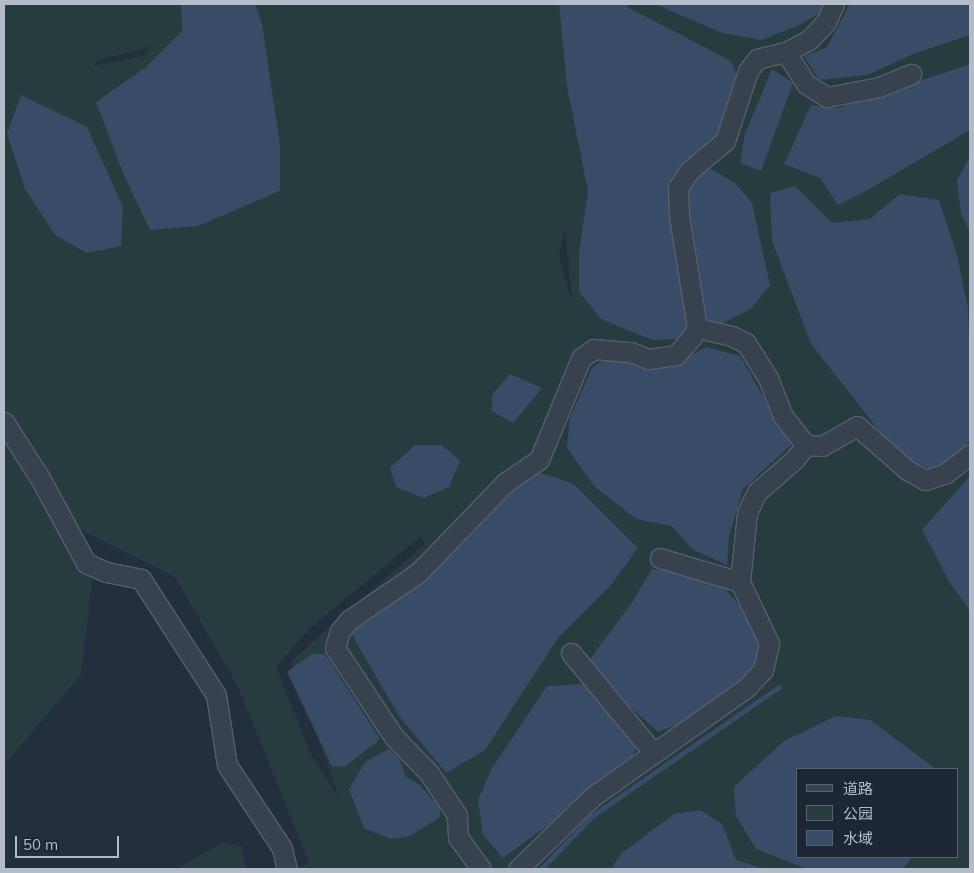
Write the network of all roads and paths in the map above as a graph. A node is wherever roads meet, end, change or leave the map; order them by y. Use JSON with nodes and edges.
{"nodes":[{"id":1,"x":834,"y":4,"type":"edge"},
{"id":2,"x":786,"y":52,"type":"junction"},
{"id":3,"x":912,"y":74,"type":"dead end"},
{"id":4,"x":697,"y":328,"type":"junction"},
{"id":5,"x":4,"y":422,"type":"edge"},
{"id":6,"x":806,"y":445,"type":"junction"},
{"id":7,"x":970,"y":454,"type":"edge"},
{"id":8,"x":660,"y":558,"type":"dead end"},
{"id":9,"x":740,"y":582,"type":"junction"},
{"id":10,"x":571,"y":653,"type":"dead end"},
{"id":11,"x":653,"y":752,"type":"junction"},
{"id":12,"x":286,"y":869,"type":"edge"},
{"id":13,"x":481,"y":869,"type":"edge"},
{"id":14,"x":518,"y":869,"type":"edge"}],
"edges":[{"from":1,"to":2,"type":"street"},
{"from":2,"to":3,"type":"street"},
{"from":2,"to":4,"type":"street"},
{"from":4,"to":6,"type":"street"},
{"from":4,"to":13,"type":"street"},
{"from":5,"to":12,"type":"street"},
{"from":6,"to":7,"type":"street"},
{"from":6,"to":9,"type":"street"},
{"from":8,"to":9,"type":"street"},
{"from":9,"to":11,"type":"street"},
{"from":10,"to":11,"type":"street"},
{"from":11,"to":14,"type":"street"}]}
